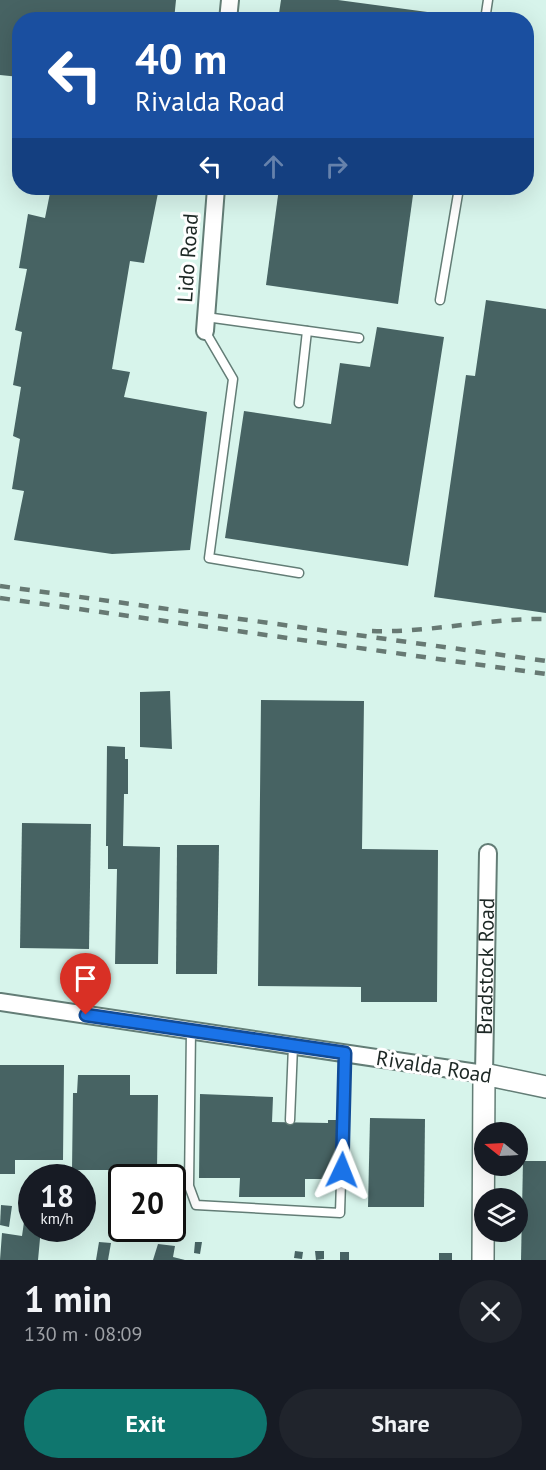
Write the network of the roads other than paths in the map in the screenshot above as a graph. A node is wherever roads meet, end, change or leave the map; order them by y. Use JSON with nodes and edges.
{"nodes":[{"id":1,"x":215,"y":195,"type":"edge"},
{"id":2,"x":458,"y":195,"type":"edge"},
{"id":3,"x":440,"y":300,"type":"dead end"},
{"id":4,"x":206,"y":324,"type":"junction"},
{"id":5,"x":307,"y":331,"type":"junction"},
{"id":6,"x":359,"y":338,"type":"dead end"},
{"id":7,"x":299,"y":403,"type":"dead end"},
{"id":8,"x":299,"y":573,"type":"dead end"},
{"id":9,"x":488,"y":853,"type":"dead end"},
{"id":10,"x":0,"y":1002,"type":"edge"},
{"id":11,"x":191,"y":1030,"type":"junction"},
{"id":12,"x":293,"y":1046,"type":"junction"},
{"id":13,"x":345,"y":1053,"type":"junction"},
{"id":14,"x":484,"y":1074,"type":"junction"},
{"id":15,"x":546,"y":1088,"type":"edge"},
{"id":16,"x":290,"y":1120,"type":"dead end"},
{"id":17,"x":483,"y":1260,"type":"edge"}],
"edges":[{"from":1,"to":4,"type":"street","name":"Lido Road"},
{"from":2,"to":3,"type":"lane"},
{"from":4,"to":5,"type":"lane"},
{"from":4,"to":8,"type":"lane"},
{"from":5,"to":6,"type":"lane"},
{"from":5,"to":7,"type":"lane"},
{"from":9,"to":14,"type":"street","name":"Bradstock Road"},
{"from":10,"to":11,"type":"street","name":"Rivalda Road"},
{"from":11,"to":12,"type":"street","name":"Rivalda Road"},
{"from":11,"to":13,"type":"lane"},
{"from":12,"to":13,"type":"street","name":"Rivalda Road"},
{"from":12,"to":16,"type":"lane"},
{"from":13,"to":14,"type":"street","name":"Rivalda Road"},
{"from":14,"to":15,"type":"street","name":"Rivalda Road"},
{"from":14,"to":17,"type":"street","name":"Bradstock Road"}]}
